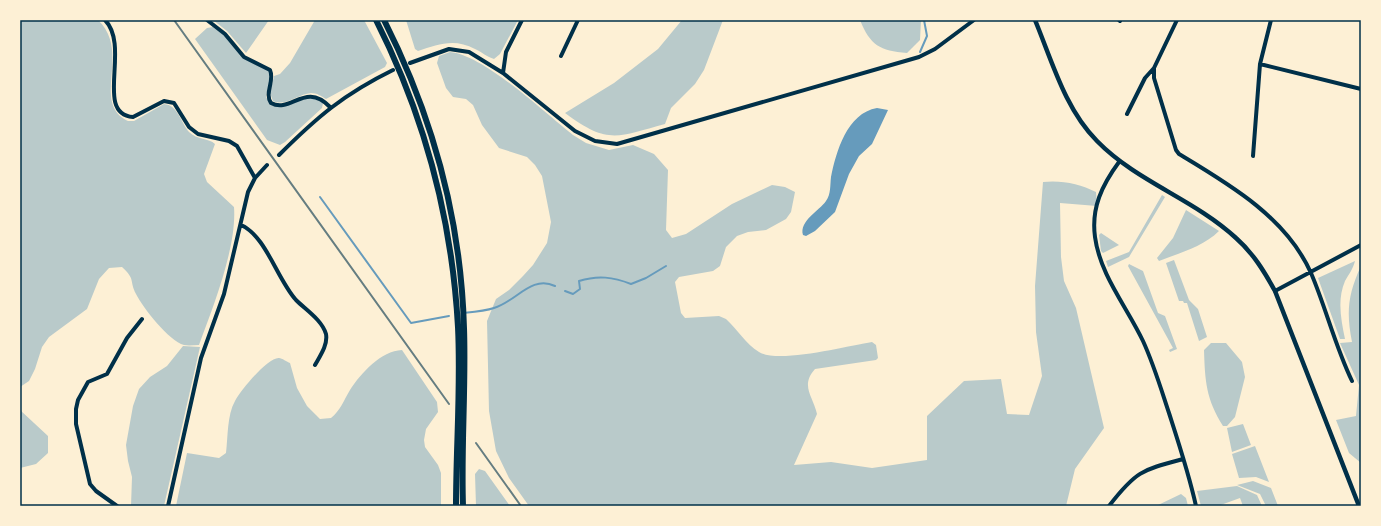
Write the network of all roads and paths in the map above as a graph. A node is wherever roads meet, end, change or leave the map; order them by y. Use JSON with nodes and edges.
{"nodes":[{"id":1,"x":105,"y":20,"type":"edge"},
{"id":2,"x":207,"y":20,"type":"edge"},
{"id":3,"x":376,"y":20,"type":"edge"},
{"id":4,"x":384,"y":20,"type":"edge"},
{"id":5,"x":522,"y":20,"type":"edge"},
{"id":6,"x":578,"y":20,"type":"edge"},
{"id":7,"x":974,"y":20,"type":"edge"},
{"id":8,"x":1035,"y":20,"type":"edge"},
{"id":9,"x":1177,"y":20,"type":"edge"},
{"id":10,"x":1271,"y":20,"type":"edge"},
{"id":11,"x":561,"y":56,"type":"dead end"},
{"id":12,"x":410,"y":63,"type":"dead end"},
{"id":13,"x":1260,"y":64,"type":"junction"},
{"id":14,"x":1154,"y":68,"type":"junction"},
{"id":15,"x":393,"y":70,"type":"dead end"},
{"id":16,"x":503,"y":73,"type":"junction"},
{"id":17,"x":1361,"y":89,"type":"edge"},
{"id":18,"x":330,"y":107,"type":"junction"},
{"id":19,"x":1127,"y":114,"type":"dead end"},
{"id":20,"x":279,"y":155,"type":"dead end"},
{"id":21,"x":1252,"y":156,"type":"dead end"},
{"id":22,"x":1119,"y":162,"type":"junction"},
{"id":23,"x":267,"y":165,"type":"dead end"},
{"id":24,"x":255,"y":178,"type":"junction"},
{"id":25,"x":241,"y":225,"type":"junction"},
{"id":26,"x":1361,"y":245,"type":"edge"},
{"id":27,"x":1310,"y":272,"type":"junction"},
{"id":28,"x":1275,"y":291,"type":"junction"},
{"id":29,"x":142,"y":319,"type":"dead end"},
{"id":30,"x":315,"y":365,"type":"dead end"},
{"id":31,"x":1352,"y":381,"type":"dead end"},
{"id":32,"x":1183,"y":459,"type":"junction"},
{"id":33,"x":117,"y":506,"type":"edge"},
{"id":34,"x":168,"y":506,"type":"edge"},
{"id":35,"x":456,"y":506,"type":"edge"},
{"id":36,"x":463,"y":506,"type":"edge"},
{"id":37,"x":1110,"y":506,"type":"edge"},
{"id":38,"x":1196,"y":506,"type":"edge"},
{"id":39,"x":1359,"y":506,"type":"edge"}],
"edges":[{"from":1,"to":24,"type":"street"},
{"from":2,"to":18,"type":"street"},
{"from":3,"to":35,"type":"highway"},
{"from":4,"to":36,"type":"highway"},
{"from":5,"to":16,"type":"street"},
{"from":6,"to":11,"type":"street"},
{"from":7,"to":16,"type":"street"},
{"from":8,"to":22,"type":"street"},
{"from":9,"to":14,"type":"street"},
{"from":10,"to":13,"type":"street"},
{"from":12,"to":16,"type":"street"},
{"from":13,"to":17,"type":"street"},
{"from":13,"to":21,"type":"street"},
{"from":14,"to":19,"type":"street"},
{"from":14,"to":27,"type":"street"},
{"from":15,"to":18,"type":"street"},
{"from":18,"to":20,"type":"street"},
{"from":22,"to":28,"type":"street"},
{"from":22,"to":32,"type":"street"},
{"from":23,"to":24,"type":"street"},
{"from":24,"to":25,"type":"street"},
{"from":25,"to":30,"type":"street"},
{"from":25,"to":34,"type":"street"},
{"from":26,"to":27,"type":"street"},
{"from":27,"to":28,"type":"street"},
{"from":27,"to":31,"type":"street"},
{"from":28,"to":39,"type":"street"},
{"from":29,"to":33,"type":"street"},
{"from":32,"to":37,"type":"street"},
{"from":32,"to":38,"type":"street"}]}
